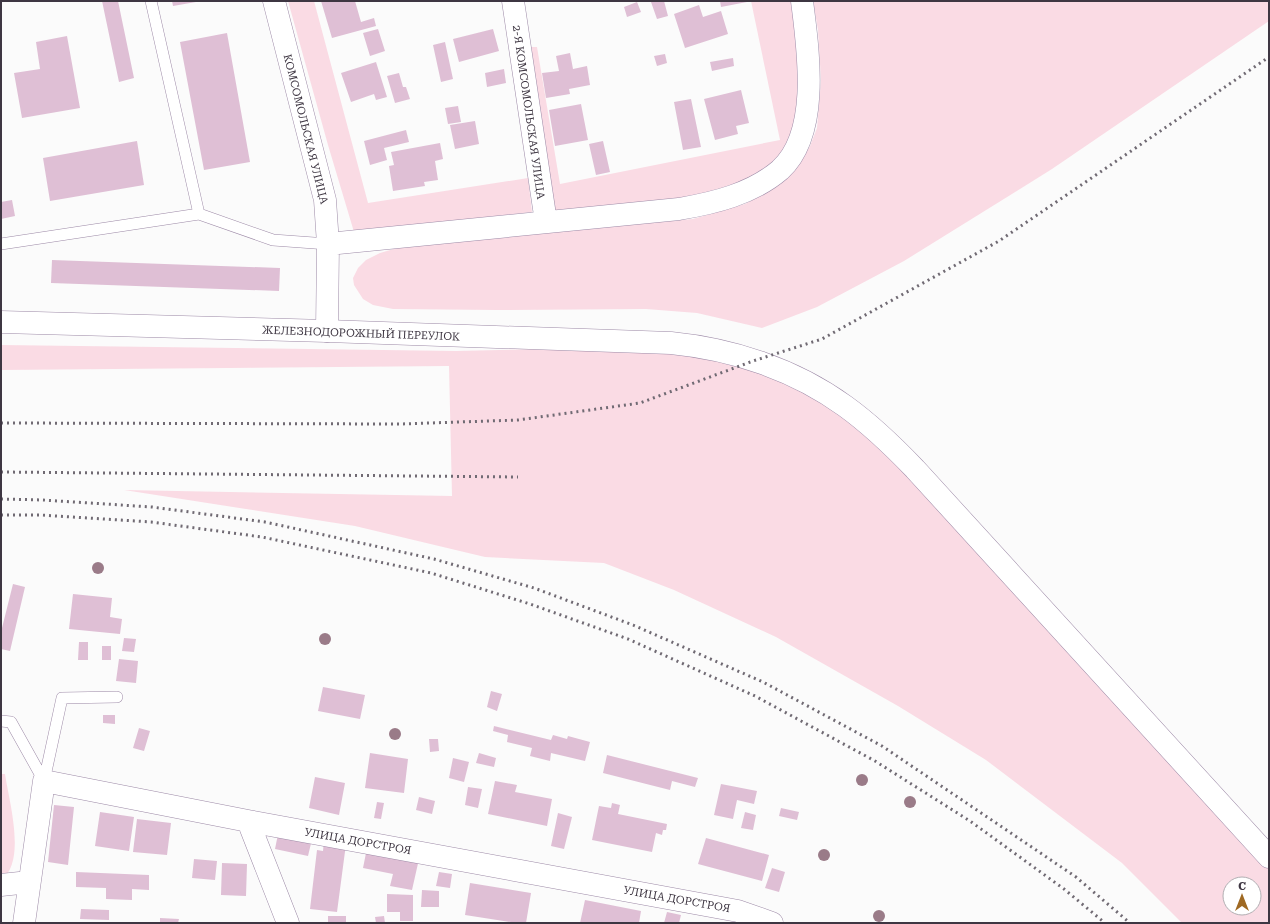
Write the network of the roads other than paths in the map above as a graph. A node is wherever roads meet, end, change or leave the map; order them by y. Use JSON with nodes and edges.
{"nodes":[{"id":1,"x":151,"y":1,"type":"edge"},
{"id":2,"x":274,"y":1,"type":"edge"},
{"id":3,"x":513,"y":1,"type":"edge"},
{"id":4,"x":802,"y":1,"type":"edge"},
{"id":5,"x":200,"y":214,"type":"junction"},
{"id":6,"x":546,"y":222,"type":"junction"},
{"id":7,"x":1,"y":244,"type":"edge"},
{"id":8,"x":328,"y":244,"type":"junction"},
{"id":9,"x":1,"y":322,"type":"edge"},
{"id":10,"x":327,"y":331,"type":"junction"},
{"id":11,"x":117,"y":697,"type":"dead end"},
{"id":12,"x":1,"y":721,"type":"edge"},
{"id":13,"x":44,"y":781,"type":"junction"},
{"id":14,"x":248,"y":821,"type":"junction"},
{"id":15,"x":1269,"y":857,"type":"edge"},
{"id":16,"x":29,"y":882,"type":"junction"},
{"id":17,"x":1,"y":885,"type":"edge"},
{"id":18,"x":759,"y":921,"type":"edge"},
{"id":19,"x":24,"y":923,"type":"edge"},
{"id":20,"x":288,"y":923,"type":"edge"}],
"edges":[{"from":1,"to":5,"type":"lane"},
{"from":2,"to":8,"type":"street","name":"КОМСОМОЛЬСКАЯ УЛИЦА"},
{"from":3,"to":6,"type":"street","name":"2-Я КОМСОМОЛЬСКАЯ УЛИЦА"},
{"from":4,"to":6,"type":"street"},
{"from":5,"to":7,"type":"lane"},
{"from":5,"to":8,"type":"lane"},
{"from":6,"to":8,"type":"street"},
{"from":8,"to":10,"type":"street","name":"КОМСОМОЛЬСКАЯ УЛИЦА"},
{"from":9,"to":10,"type":"street","name":"ЖЕЛЕЗНОДОРОЖНЫЙ ПЕРЕУЛОК"},
{"from":10,"to":15,"type":"street","name":"ЖЕЛЕЗНОДОРОЖНЫЙ ПЕРЕУЛОК"},
{"from":11,"to":13,"type":"lane"},
{"from":12,"to":13,"type":"lane"},
{"from":13,"to":14,"type":"street","name":"УЛИЦА ДОРСТРОЯ"},
{"from":13,"to":16,"type":"street"},
{"from":14,"to":18,"type":"street","name":"УЛИЦА ДОРСТРОЯ"},
{"from":14,"to":20,"type":"street"},
{"from":16,"to":17,"type":"street"},
{"from":16,"to":19,"type":"street"}]}
